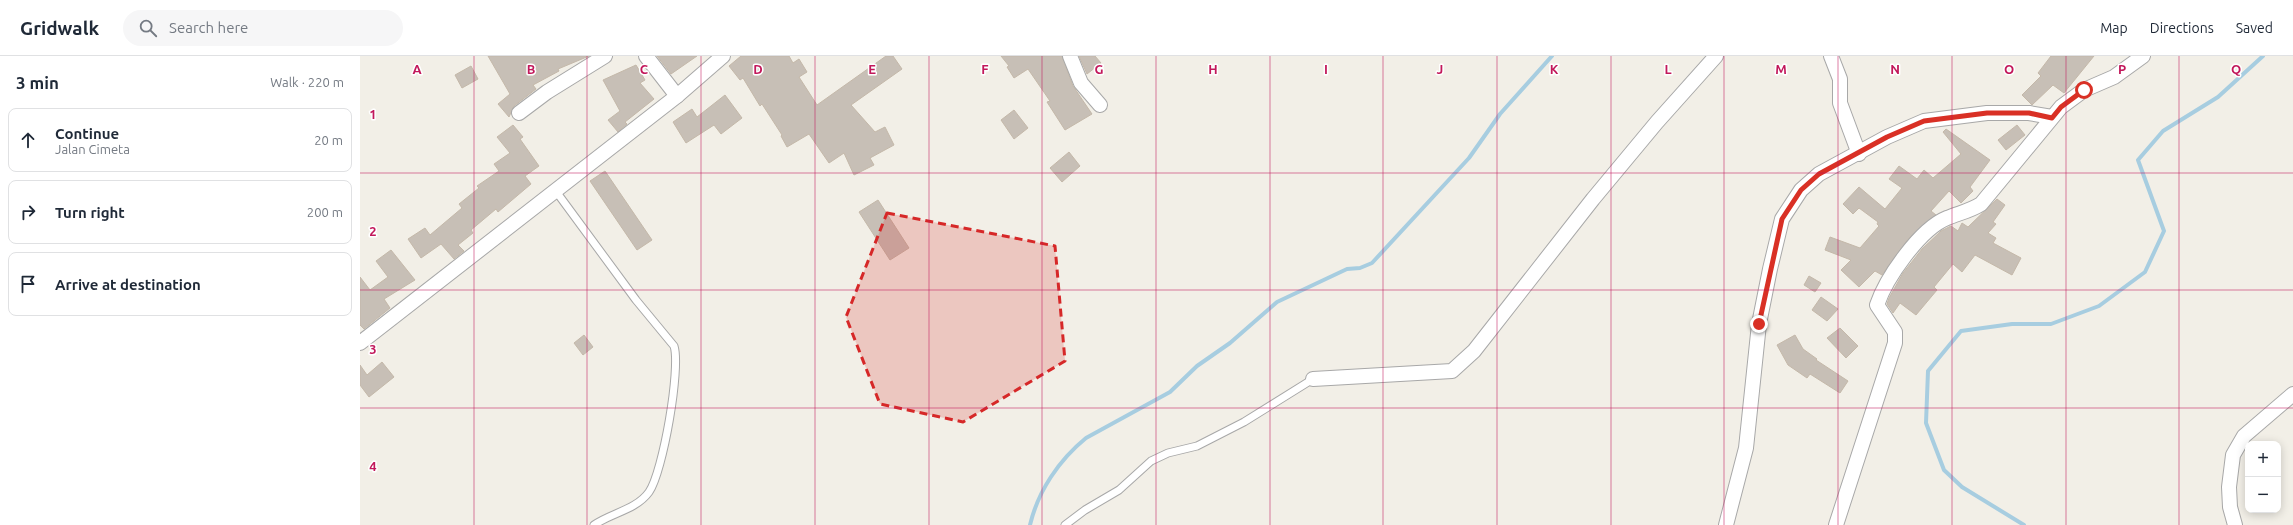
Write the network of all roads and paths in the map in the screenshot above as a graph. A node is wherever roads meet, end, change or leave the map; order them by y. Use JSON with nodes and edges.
{"nodes":[{"id":1,"x":605,"y":56,"type":"edge"},
{"id":2,"x":646,"y":56,"type":"edge"},
{"id":3,"x":723,"y":56,"type":"edge"},
{"id":4,"x":1070,"y":56,"type":"edge"},
{"id":5,"x":1716,"y":56,"type":"edge"},
{"id":6,"x":1831,"y":56,"type":"edge"},
{"id":7,"x":2143,"y":56,"type":"edge"},
{"id":8,"x":677,"y":96,"type":"junction"},
{"id":9,"x":1100,"y":105,"type":"dead end"},
{"id":10,"x":519,"y":113,"type":"dead end"},
{"id":11,"x":2052,"y":118,"type":"junction"},
{"id":12,"x":1859,"y":154,"type":"junction"},
{"id":13,"x":555,"y":190,"type":"junction"},
{"id":14,"x":360,"y":343,"type":"edge"},
{"id":15,"x":1312,"y":379,"type":"joint"},
{"id":16,"x":2293,"y":394,"type":"edge"},
{"id":17,"x":594,"y":525,"type":"edge"},
{"id":18,"x":1065,"y":525,"type":"edge"},
{"id":19,"x":1726,"y":525,"type":"edge"},
{"id":20,"x":1836,"y":525,"type":"edge"},
{"id":21,"x":2235,"y":525,"type":"edge"}],
"edges":[{"from":1,"to":10,"type":"street"},
{"from":2,"to":8,"type":"street"},
{"from":3,"to":8,"type":"street"},
{"from":4,"to":9,"type":"street"},
{"from":5,"to":15,"type":"street"},
{"from":6,"to":12,"type":"street"},
{"from":7,"to":11,"type":"street"},
{"from":8,"to":13,"type":"street"},
{"from":11,"to":12,"type":"street"},
{"from":11,"to":20,"type":"street"},
{"from":12,"to":19,"type":"street"},
{"from":13,"to":14,"type":"street"},
{"from":13,"to":17,"type":"lane"},
{"from":15,"to":18,"type":"lane"},
{"from":16,"to":21,"type":"street"}]}
